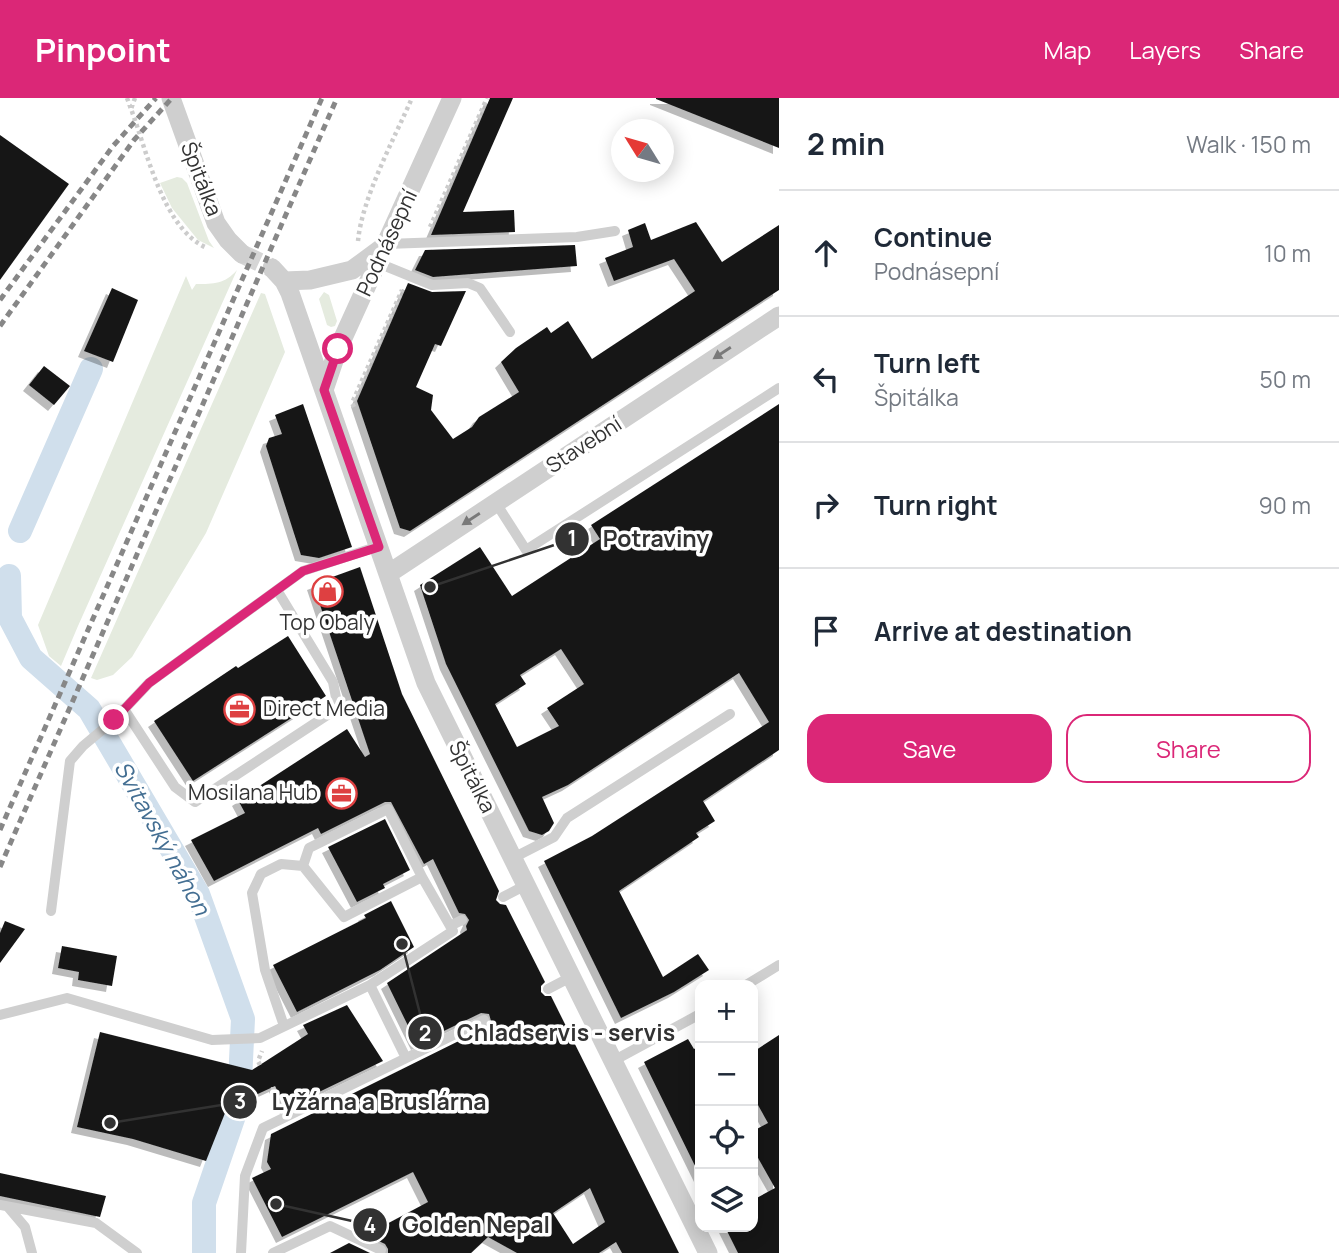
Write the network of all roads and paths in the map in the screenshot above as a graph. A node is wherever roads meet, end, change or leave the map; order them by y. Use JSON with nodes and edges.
{"nodes":[{"id":1,"x":127,"y":98,"type":"edge"},
{"id":2,"x":135,"y":98,"type":"edge"},
{"id":3,"x":171,"y":98,"type":"edge"},
{"id":4,"x":412,"y":98,"type":"edge"},
{"id":5,"x":452,"y":98,"type":"edge"},
{"id":6,"x":487,"y":98,"type":"edge"},
{"id":7,"x":131,"y":109,"type":"junction"},
{"id":8,"x":615,"y":231,"type":"dead end"},
{"id":9,"x":387,"y":244,"type":"junction"},
{"id":10,"x":423,"y":244,"type":"junction"},
{"id":11,"x":214,"y":251,"type":"dead end"},
{"id":12,"x":242,"y":254,"type":"tunnel mouth"},
{"id":13,"x":371,"y":262,"type":"junction"},
{"id":14,"x":409,"y":275,"type":"junction"},
{"id":15,"x":779,"y":316,"type":"edge"},
{"id":16,"x":510,"y":332,"type":"dead end"},
{"id":17,"x":779,"y":388,"type":"edge"},
{"id":18,"x":324,"y":390,"type":"junction"},
{"id":19,"x":357,"y":416,"type":"dead end"},
{"id":20,"x":496,"y":503,"type":"junction"},
{"id":21,"x":379,"y":547,"type":"junction"},
{"id":22,"x":388,"y":574,"type":"junction"},
{"id":23,"x":276,"y":590,"type":"junction"},
{"id":24,"x":124,"y":709,"type":"junction"},
{"id":25,"x":730,"y":714,"type":"dead end"},
{"id":26,"x":513,"y":858,"type":"junction"},
{"id":27,"x":303,"y":866,"type":"junction"},
{"id":28,"x":422,"y":877,"type":"junction"},
{"id":29,"x":526,"y":885,"type":"junction"},
{"id":30,"x":503,"y":897,"type":"dead end"},
{"id":31,"x":51,"y":911,"type":"dead end"},
{"id":32,"x":462,"y":919,"type":"dead end"},
{"id":33,"x":450,"y":926,"type":"junction"},
{"id":34,"x":779,"y":965,"type":"edge"},
{"id":35,"x":571,"y":977,"type":"junction"},
{"id":36,"x":754,"y":980,"type":"edge"},
{"id":37,"x":370,"y":985,"type":"junction"},
{"id":38,"x":548,"y":989,"type":"dead end"},
{"id":39,"x":0,"y":1015,"type":"edge"},
{"id":40,"x":695,"y":1017,"type":"edge"},
{"id":41,"x":484,"y":1020,"type":"dead end"},
{"id":42,"x":284,"y":1026,"type":"junction"},
{"id":43,"x":406,"y":1058,"type":"junction"},
{"id":44,"x":613,"y":1061,"type":"junction"},
{"id":45,"x":4,"y":1206,"type":"edge"},
{"id":46,"x":381,"y":1250,"type":"dead end"},
{"id":47,"x":32,"y":1253,"type":"edge"},
{"id":48,"x":137,"y":1253,"type":"edge"},
{"id":49,"x":241,"y":1253,"type":"edge"},
{"id":50,"x":273,"y":1253,"type":"edge"},
{"id":51,"x":708,"y":1253,"type":"edge"}],
"edges":[{"from":1,"to":7,"type":"path"},
{"from":2,"to":7,"type":"path"},
{"from":3,"to":12,"type":"street","name":"Špitálka"},
{"from":4,"to":13,"type":"path"},
{"from":5,"to":9,"type":"street","name":"Podnásepní"},
{"from":6,"to":10,"type":"path"},
{"from":7,"to":11,"type":"path"},
{"from":8,"to":10,"type":"lane"},
{"from":9,"to":10,"type":"lane"},
{"from":9,"to":13,"type":"street","name":"Špitálka"},
{"from":13,"to":14,"type":"lane"},
{"from":13,"to":18,"type":"street","name":"Podnásepní"},
{"from":13,"to":18,"type":"street","name":"Špitálka"},
{"from":14,"to":16,"type":"lane"},
{"from":14,"to":19,"type":"path"},
{"from":15,"to":20,"type":"street","name":"Stavební","one_way":true},
{"from":17,"to":20,"type":"lane"},
{"from":18,"to":21,"type":"street","name":"Špitálka"},
{"from":20,"to":22,"type":"street","name":"Stavební","one_way":true},
{"from":21,"to":22,"type":"street","name":"Špitálka"},
{"from":21,"to":23,"type":"lane"},
{"from":22,"to":26,"type":"street","name":"Špitálka"},
{"from":23,"to":24,"type":"lane"},
{"from":23,"to":24,"type":"lane"},
{"from":24,"to":31,"type":"lane"},
{"from":25,"to":26,"type":"lane"},
{"from":26,"to":29,"type":"street","name":"Špitálka"},
{"from":27,"to":28,"type":"lane"},
{"from":27,"to":28,"type":"lane"},
{"from":27,"to":42,"type":"lane"},
{"from":28,"to":33,"type":"lane"},
{"from":29,"to":30,"type":"lane"},
{"from":29,"to":35,"type":"street","name":"Špitálka"},
{"from":32,"to":33,"type":"lane"},
{"from":33,"to":37,"type":"lane"},
{"from":34,"to":36,"type":"lane"},
{"from":35,"to":38,"type":"lane"},
{"from":35,"to":44,"type":"street","name":"Špitálka"},
{"from":37,"to":42,"type":"lane"},
{"from":37,"to":43,"type":"lane"},
{"from":39,"to":42,"type":"lane"},
{"from":40,"to":44,"type":"lane"},
{"from":41,"to":43,"type":"lane"},
{"from":43,"to":49,"type":"lane"},
{"from":44,"to":51,"type":"street","name":"Špitálka"},
{"from":45,"to":47,"type":"lane"},
{"from":45,"to":48,"type":"lane"},
{"from":46,"to":50,"type":"lane"}]}
